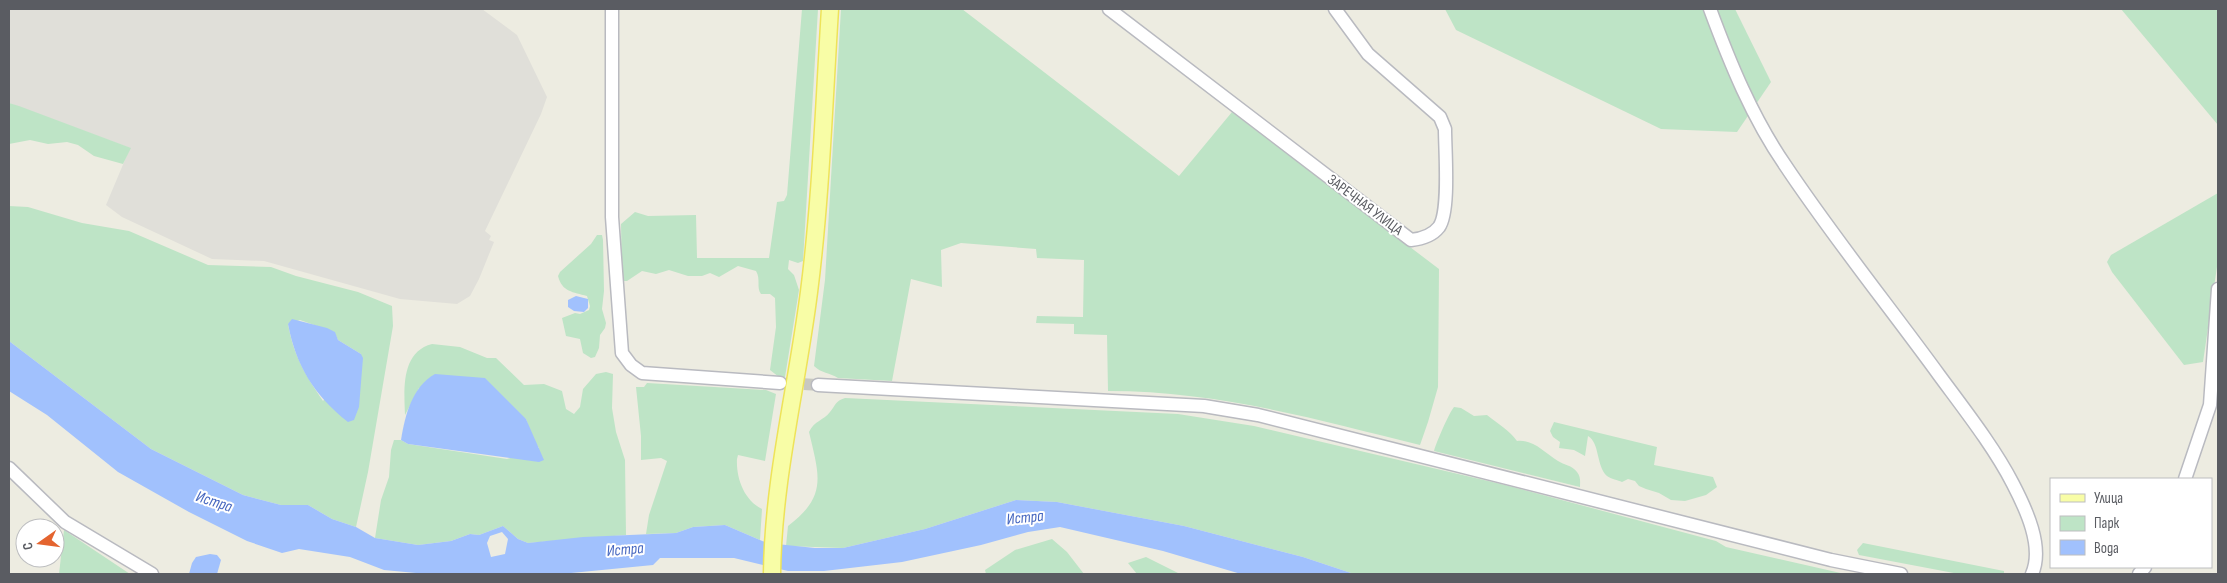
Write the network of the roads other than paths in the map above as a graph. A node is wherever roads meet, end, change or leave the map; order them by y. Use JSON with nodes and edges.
{"nodes":[{"id":1,"x":612,"y":9,"type":"edge"},
{"id":2,"x":830,"y":9,"type":"edge"},
{"id":3,"x":1109,"y":9,"type":"edge"},
{"id":4,"x":1335,"y":9,"type":"edge"},
{"id":5,"x":1710,"y":9,"type":"edge"},
{"id":6,"x":2218,"y":289,"type":"edge"},
{"id":7,"x":780,"y":383,"type":"tunnel mouth"},
{"id":8,"x":818,"y":385,"type":"tunnel mouth"},
{"id":9,"x":9,"y":468,"type":"edge"},
{"id":10,"x":2185,"y":478,"type":"edge"},
{"id":11,"x":152,"y":574,"type":"edge"},
{"id":12,"x":772,"y":574,"type":"edge"},
{"id":13,"x":1901,"y":574,"type":"edge"},
{"id":14,"x":2032,"y":574,"type":"edge"}],
"edges":[{"from":1,"to":7,"type":"street"},
{"from":2,"to":12,"type":"main road"},
{"from":3,"to":4,"type":"street","name":"ЗАРЕЧНАЯ УЛИЦА"},
{"from":5,"to":14,"type":"street"},
{"from":6,"to":10,"type":"street"},
{"from":8,"to":13,"type":"street"},
{"from":9,"to":11,"type":"street"}]}
